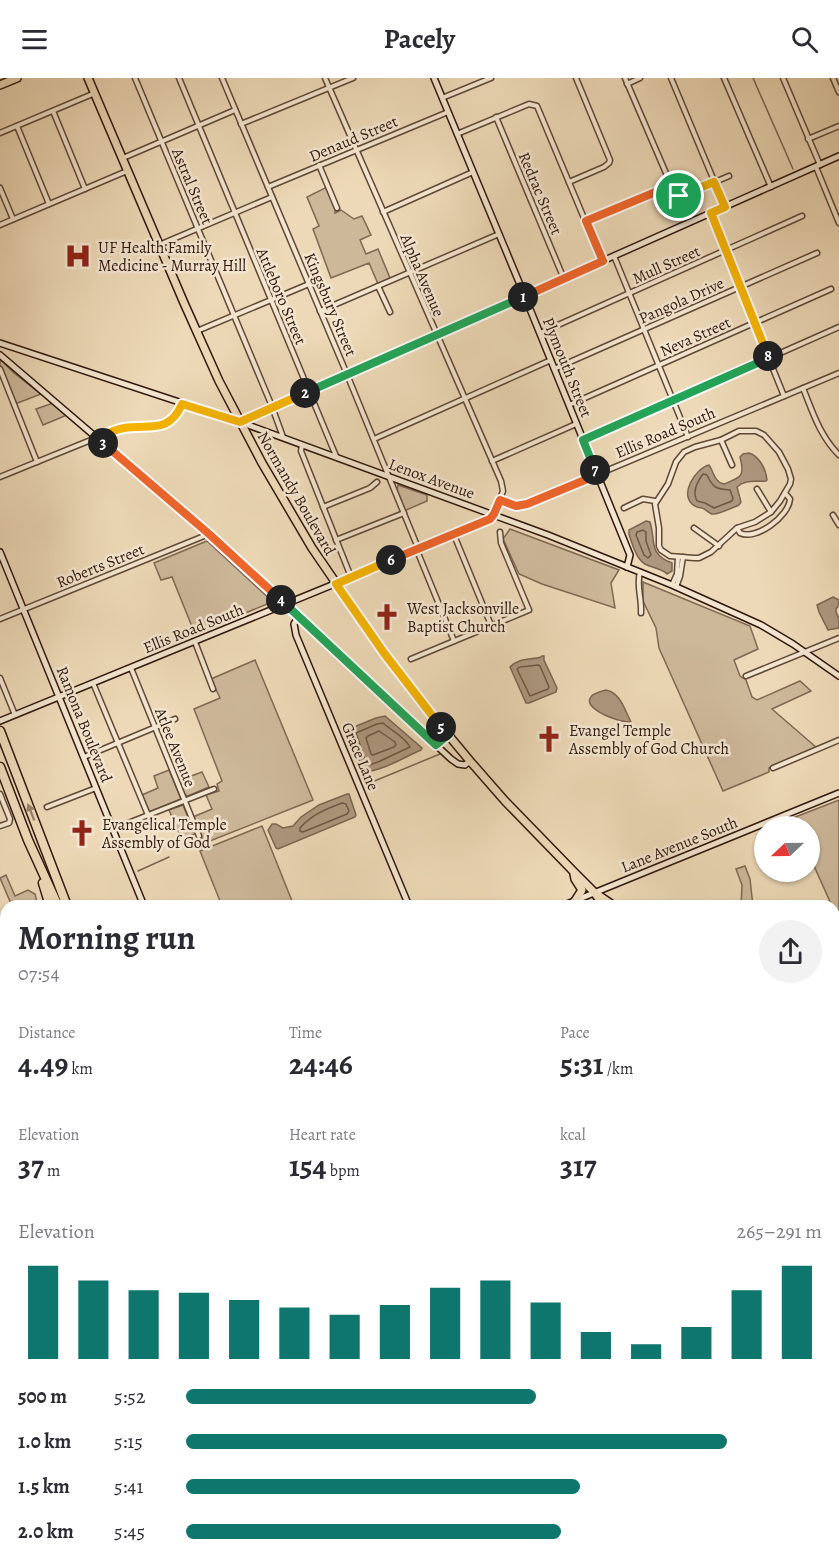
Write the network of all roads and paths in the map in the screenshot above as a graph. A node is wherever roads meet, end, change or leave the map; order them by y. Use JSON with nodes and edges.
{"nodes":[{"id":1,"x":17,"y":78,"type":"edge"},
{"id":2,"x":88,"y":78,"type":"edge"},
{"id":3,"x":135,"y":78,"type":"edge"},
{"id":4,"x":179,"y":78,"type":"edge"},
{"id":5,"x":222,"y":78,"type":"edge"},
{"id":6,"x":325,"y":78,"type":"edge"},
{"id":7,"x":353,"y":78,"type":"edge"},
{"id":8,"x":434,"y":78,"type":"edge"},
{"id":9,"x":491,"y":78,"type":"edge"},
{"id":10,"x":576,"y":78,"type":"edge"},
{"id":11,"x":625,"y":78,"type":"edge"},
{"id":12,"x":640,"y":78,"type":"edge"},
{"id":13,"x":671,"y":78,"type":"edge"},
{"id":14,"x":724,"y":78,"type":"edge"},
{"id":15,"x":783,"y":78,"type":"edge"},
{"id":16,"x":833,"y":78,"type":"edge"},
{"id":17,"x":1,"y":83,"type":"edge"},
{"id":18,"x":627,"y":84,"type":"junction"},
{"id":19,"x":329,"y":88,"type":"junction"},
{"id":20,"x":839,"y":92,"type":"edge"},
{"id":21,"x":94,"y":93,"type":"junction"},
{"id":22,"x":442,"y":98,"type":"junction"},
{"id":23,"x":235,"y":110,"type":"junction"},
{"id":24,"x":53,"y":111,"type":"junction"},
{"id":25,"x":448,"y":112,"type":"junction"},
{"id":26,"x":496,"y":117,"type":"junction"},
{"id":27,"x":241,"y":124,"type":"junction"},
{"id":28,"x":17,"y":126,"type":"junction"},
{"id":29,"x":199,"y":126,"type":"junction"},
{"id":30,"x":839,"y":126,"type":"edge"},
{"id":31,"x":0,"y":133,"type":"edge"},
{"id":32,"x":457,"y":134,"type":"junction"},
{"id":33,"x":808,"y":139,"type":"junction"},
{"id":34,"x":162,"y":141,"type":"junction"},
{"id":35,"x":356,"y":150,"type":"junction"},
{"id":36,"x":839,"y":156,"type":"edge"},
{"id":37,"x":122,"y":158,"type":"junction"},
{"id":38,"x":319,"y":165,"type":"junction"},
{"id":39,"x":818,"y":166,"type":"junction"},
{"id":40,"x":127,"y":171,"type":"junction"},
{"id":41,"x":473,"y":172,"type":"junction"},
{"id":42,"x":729,"y":176,"type":"dead end"},
{"id":43,"x":569,"y":182,"type":"junction"},
{"id":44,"x":714,"y":182,"type":"junction"},
{"id":45,"x":670,"y":186,"type":"junction"},
{"id":46,"x":268,"y":187,"type":"junction"},
{"id":47,"x":771,"y":187,"type":"junction"},
{"id":48,"x":0,"y":188,"type":"edge"},
{"id":49,"x":85,"y":189,"type":"junction"},
{"id":50,"x":272,"y":197,"type":"junction"},
{"id":51,"x":49,"y":204,"type":"junction"},
{"id":52,"x":725,"y":207,"type":"junction"},
{"id":53,"x":337,"y":208,"type":"dead end"},
{"id":54,"x":383,"y":212,"type":"junction"},
{"id":55,"x":235,"y":213,"type":"junction"},
{"id":56,"x":711,"y":213,"type":"junction"},
{"id":57,"x":802,"y":216,"type":"dead end"},
{"id":58,"x":13,"y":219,"type":"junction"},
{"id":59,"x":586,"y":221,"type":"junction"},
{"id":60,"x":839,"y":223,"type":"edge"},
{"id":61,"x":0,"y":225,"type":"edge"},
{"id":62,"x":198,"y":228,"type":"junction"},
{"id":63,"x":499,"y":234,"type":"junction"},
{"id":64,"x":159,"y":245,"type":"junction"},
{"id":65,"x":725,"y":250,"type":"junction"},
{"id":66,"x":817,"y":253,"type":"dead end"},
{"id":67,"x":614,"y":256,"type":"junction"},
{"id":68,"x":603,"y":261,"type":"junction"},
{"id":69,"x":409,"y":273,"type":"junction"},
{"id":70,"x":564,"y":279,"type":"junction"},
{"id":71,"x":309,"y":284,"type":"junction"},
{"id":72,"x":378,"y":286,"type":"junction"},
{"id":73,"x":740,"y":286,"type":"junction"},
{"id":74,"x":831,"y":290,"type":"dead end"},
{"id":75,"x":629,"y":293,"type":"junction"},
{"id":76,"x":525,"y":296,"type":"junction"},
{"id":77,"x":271,"y":300,"type":"junction"},
{"id":78,"x":320,"y":311,"type":"junction"},
{"id":79,"x":390,"y":312,"type":"dead end"},
{"id":80,"x":235,"y":315,"type":"junction"},
{"id":81,"x":755,"y":323,"type":"junction"},
{"id":82,"x":839,"y":327,"type":"edge"},
{"id":83,"x":644,"y":329,"type":"junction"},
{"id":84,"x":196,"y":331,"type":"junction"},
{"id":85,"x":540,"y":333,"type":"junction"},
{"id":86,"x":436,"y":335,"type":"junction"},
{"id":87,"x":0,"y":343,"type":"edge"},
{"id":88,"x":0,"y":355,"type":"edge"},
{"id":89,"x":769,"y":358,"type":"junction"},
{"id":90,"x":550,"y":360,"type":"junction"},
{"id":91,"x":659,"y":365,"type":"junction"},
{"id":92,"x":0,"y":369,"type":"edge"},
{"id":93,"x":554,"y":369,"type":"junction"},
{"id":94,"x":839,"y":373,"type":"edge"},
{"id":95,"x":347,"y":374,"type":"junction"},
{"id":96,"x":803,"y":388,"type":"junction"},
{"id":97,"x":309,"y":391,"type":"junction"},
{"id":98,"x":784,"y":396,"type":"junction"},
{"id":99,"x":465,"y":398,"type":"junction"},
{"id":100,"x":673,"y":400,"type":"junction"},
{"id":101,"x":182,"y":404,"type":"junction"},
{"id":102,"x":569,"y":405,"type":"junction"},
{"id":103,"x":272,"y":408,"type":"junction"},
{"id":104,"x":240,"y":422,"type":"junction"},
{"id":105,"x":576,"y":424,"type":"junction"},
{"id":106,"x":283,"y":437,"type":"junction"},
{"id":107,"x":688,"y":437,"type":"junction"},
{"id":108,"x":97,"y":438,"type":"junction"},
{"id":109,"x":374,"y":439,"type":"junction"},
{"id":110,"x":583,"y":440,"type":"junction"},
{"id":111,"x":721,"y":441,"type":"junction"},
{"id":112,"x":302,"y":444,"type":"junction"},
{"id":113,"x":839,"y":455,"type":"edge"},
{"id":114,"x":336,"y":456,"type":"junction"},
{"id":115,"x":492,"y":461,"type":"junction"},
{"id":116,"x":38,"y":462,"type":"junction"},
{"id":117,"x":732,"y":465,"type":"dead end"},
{"id":118,"x":597,"y":475,"type":"junction"},
{"id":119,"x":389,"y":476,"type":"junction"},
{"id":120,"x":0,"y":477,"type":"edge"},
{"id":121,"x":377,"y":482,"type":"dead end"},
{"id":122,"x":757,"y":489,"type":"dead end"},
{"id":123,"x":785,"y":493,"type":"junction"},
{"id":124,"x":500,"y":500,"type":"junction"},
{"id":125,"x":655,"y":501,"type":"junction"},
{"id":126,"x":323,"y":507,"type":"junction"},
{"id":127,"x":624,"y":508,"type":"dead end"},
{"id":128,"x":771,"y":512,"type":"junction"},
{"id":129,"x":404,"y":513,"type":"junction"},
{"id":130,"x":494,"y":514,"type":"junction"},
{"id":131,"x":833,"y":515,"type":"dead end"},
{"id":132,"x":839,"y":525,"type":"edge"},
{"id":133,"x":694,"y":528,"type":"dead end"},
{"id":134,"x":737,"y":528,"type":"junction"},
{"id":135,"x":500,"y":531,"type":"dead end"},
{"id":136,"x":209,"y":534,"type":"junction"},
{"id":137,"x":454,"y":535,"type":"junction"},
{"id":138,"x":336,"y":540,"type":"junction"},
{"id":139,"x":718,"y":546,"type":"junction"},
{"id":140,"x":417,"y":549,"type":"junction"},
{"id":141,"x":0,"y":552,"type":"edge"},
{"id":142,"x":681,"y":557,"type":"junction"},
{"id":143,"x":627,"y":567,"type":"junction"},
{"id":144,"x":640,"y":573,"type":"junction"},
{"id":145,"x":351,"y":577,"type":"junction"},
{"id":146,"x":336,"y":584,"type":"junction"},
{"id":147,"x":674,"y":586,"type":"junction"},
{"id":148,"x":285,"y":605,"type":"junction"},
{"id":149,"x":23,"y":610,"type":"junction"},
{"id":150,"x":641,"y":613,"type":"dead end"},
{"id":151,"x":298,"y":617,"type":"junction"},
{"id":152,"x":0,"y":619,"type":"edge"},
{"id":153,"x":491,"y":625,"type":"junction"},
{"id":154,"x":839,"y":638,"type":"edge"},
{"id":155,"x":454,"y":641,"type":"junction"},
{"id":156,"x":195,"y":642,"type":"junction"},
{"id":157,"x":806,"y":653,"type":"junction"},
{"id":158,"x":411,"y":659,"type":"dead end"},
{"id":159,"x":131,"y":668,"type":"junction"},
{"id":160,"x":746,"y":676,"type":"dead end"},
{"id":161,"x":839,"y":676,"type":"edge"},
{"id":162,"x":0,"y":678,"type":"edge"},
{"id":163,"x":93,"y":682,"type":"junction"},
{"id":164,"x":213,"y":689,"type":"dead end"},
{"id":165,"x":59,"y":697,"type":"junction"},
{"id":166,"x":15,"y":715,"type":"junction"},
{"id":167,"x":175,"y":719,"type":"dead end"},
{"id":168,"x":0,"y":721,"type":"edge"},
{"id":169,"x":155,"y":728,"type":"junction"},
{"id":170,"x":1,"y":734,"type":"edge"},
{"id":171,"x":448,"y":735,"type":"junction"},
{"id":172,"x":839,"y":741,"type":"edge"},
{"id":173,"x":119,"y":742,"type":"junction"},
{"id":174,"x":436,"y":745,"type":"junction"},
{"id":175,"x":84,"y":757,"type":"junction"},
{"id":176,"x":470,"y":761,"type":"junction"},
{"id":177,"x":0,"y":767,"type":"edge"},
{"id":178,"x":773,"y":768,"type":"dead end"},
{"id":179,"x":96,"y":788,"type":"junction"},
{"id":180,"x":214,"y":789,"type":"dead end"},
{"id":181,"x":0,"y":794,"type":"edge"},
{"id":182,"x":839,"y":794,"type":"edge"},
{"id":183,"x":185,"y":801,"type":"junction"},
{"id":184,"x":47,"y":807,"type":"dead end"},
{"id":185,"x":148,"y":815,"type":"junction"},
{"id":186,"x":0,"y":826,"type":"edge"},
{"id":187,"x":113,"y":829,"type":"junction"},
{"id":188,"x":199,"y":836,"type":"dead end"},
{"id":189,"x":28,"y":840,"type":"junction"},
{"id":190,"x":574,"y":872,"type":"junction"},
{"id":191,"x":595,"y":893,"type":"junction"},
{"id":192,"x":48,"y":900,"type":"edge"},
{"id":193,"x":55,"y":900,"type":"edge"},
{"id":194,"x":65,"y":900,"type":"edge"},
{"id":195,"x":142,"y":900,"type":"edge"},
{"id":196,"x":406,"y":900,"type":"edge"},
{"id":197,"x":576,"y":900,"type":"edge"},
{"id":198,"x":578,"y":900,"type":"edge"},
{"id":199,"x":600,"y":900,"type":"edge"},
{"id":200,"x":605,"y":900,"type":"edge"}],
"edges":[{"from":1,"to":17,"type":"main road"},
{"from":2,"to":21,"type":"main road","name":"Normandy Boulevard"},
{"from":3,"to":34,"type":"street","name":"Astral Street"},
{"from":4,"to":29,"type":"street","name":"Attleboro Street"},
{"from":5,"to":23,"type":"street","name":"Kingsbury Street"},
{"from":6,"to":19,"type":"street","name":"Alpha Avenue"},
{"from":7,"to":19,"type":"street"},
{"from":8,"to":22,"type":"street","name":"Plymouth Street"},
{"from":9,"to":22,"type":"street"},
{"from":10,"to":43,"type":"street"},
{"from":11,"to":18,"type":"street"},
{"from":12,"to":18,"type":"street"},
{"from":13,"to":44,"type":"street"},
{"from":14,"to":47,"type":"street"},
{"from":15,"to":33,"type":"street"},
{"from":16,"to":20,"type":"street"},
{"from":18,"to":45,"type":"street"},
{"from":19,"to":27,"type":"street"},
{"from":19,"to":35,"type":"street","name":"Alpha Avenue"},
{"from":21,"to":24,"type":"street"},
{"from":21,"to":37,"type":"main road","name":"Normandy Boulevard"},
{"from":22,"to":25,"type":"street","name":"Plymouth Street"},
{"from":23,"to":27,"type":"street","name":"Kingsbury Street"},
{"from":23,"to":29,"type":"street"},
{"from":24,"to":28,"type":"street"},
{"from":24,"to":49,"type":"street"},
{"from":25,"to":32,"type":"street","name":"Plymouth Street"},
{"from":25,"to":35,"type":"street","name":"Denaud Street"},
{"from":26,"to":32,"type":"street"},
{"from":26,"to":43,"type":"street"},
{"from":26,"to":70,"type":"street","name":"Redrac Street"},
{"from":27,"to":46,"type":"street","name":"Kingsbury Street"},
{"from":28,"to":31,"type":"street"},
{"from":28,"to":51,"type":"street"},
{"from":29,"to":34,"type":"street"},
{"from":29,"to":55,"type":"street","name":"Attleboro Street"},
{"from":30,"to":33,"type":"street"},
{"from":32,"to":41,"type":"street","name":"Plymouth Street"},
{"from":33,"to":39,"type":"street"},
{"from":34,"to":37,"type":"street"},
{"from":34,"to":62,"type":"street","name":"Astral Street"},
{"from":35,"to":38,"type":"street","name":"Denaud Street"},
{"from":35,"to":54,"type":"street","name":"Alpha Avenue"},
{"from":36,"to":39,"type":"street"},
{"from":37,"to":40,"type":"main road","name":"Normandy Boulevard"},
{"from":38,"to":46,"type":"street","name":"Denaud Street"},
{"from":38,"to":53,"type":"street"},
{"from":39,"to":47,"type":"street"},
{"from":39,"to":60,"type":"street"},
{"from":40,"to":49,"type":"street"},
{"from":40,"to":64,"type":"main road","name":"Normandy Boulevard"},
{"from":41,"to":54,"type":"street"},
{"from":41,"to":63,"type":"street","name":"Plymouth Street"},
{"from":42,"to":44,"type":"street"},
{"from":43,"to":59,"type":"street"},
{"from":44,"to":45,"type":"street"},
{"from":44,"to":52,"type":"street"},
{"from":45,"to":59,"type":"street"},
{"from":46,"to":50,"type":"street","name":"Kingsbury Street"},
{"from":47,"to":52,"type":"street"},
{"from":48,"to":58,"type":"street"},
{"from":49,"to":51,"type":"street"},
{"from":50,"to":55,"type":"street"},
{"from":50,"to":71,"type":"street","name":"Kingsbury Street"},
{"from":51,"to":58,"type":"street"},
{"from":52,"to":56,"type":"street"},
{"from":54,"to":69,"type":"street","name":"Alpha Avenue"},
{"from":55,"to":62,"type":"street"},
{"from":55,"to":77,"type":"street","name":"Attleboro Street"},
{"from":56,"to":65,"type":"street"},
{"from":56,"to":67,"type":"street"},
{"from":57,"to":65,"type":"street","name":"Mull Street"},
{"from":58,"to":61,"type":"street"},
{"from":59,"to":68,"type":"street"},
{"from":62,"to":64,"type":"street"},
{"from":62,"to":80,"type":"street","name":"Astral Street"},
{"from":63,"to":69,"type":"street"},
{"from":63,"to":76,"type":"street","name":"Plymouth Street"},
{"from":64,"to":84,"type":"main road","name":"Normandy Boulevard"},
{"from":65,"to":73,"type":"street"},
{"from":65,"to":75,"type":"street","name":"Mull Street"},
{"from":66,"to":73,"type":"street","name":"Pangola Drive"},
{"from":67,"to":68,"type":"street"},
{"from":67,"to":75,"type":"street"},
{"from":68,"to":70,"type":"street"},
{"from":69,"to":72,"type":"street"},
{"from":69,"to":86,"type":"street","name":"Alpha Avenue"},
{"from":70,"to":76,"type":"street"},
{"from":71,"to":77,"type":"street"},
{"from":71,"to":78,"type":"street","name":"Kingsbury Street"},
{"from":72,"to":78,"type":"street"},
{"from":72,"to":79,"type":"street"},
{"from":73,"to":81,"type":"street"},
{"from":73,"to":83,"type":"street","name":"Pangola Drive"},
{"from":74,"to":81,"type":"street","name":"Neva Street"},
{"from":75,"to":83,"type":"street"},
{"from":75,"to":85,"type":"street","name":"Mull Street"},
{"from":76,"to":85,"type":"street","name":"Plymouth Street"},
{"from":76,"to":86,"type":"street"},
{"from":77,"to":80,"type":"street"},
{"from":77,"to":97,"type":"street","name":"Attleboro Street"},
{"from":78,"to":95,"type":"street","name":"Kingsbury Street"},
{"from":80,"to":84,"type":"street"},
{"from":80,"to":103,"type":"street","name":"Astral Street"},
{"from":81,"to":89,"type":"street"},
{"from":81,"to":91,"type":"street","name":"Neva Street"},
{"from":82,"to":89,"type":"street"},
{"from":83,"to":91,"type":"street"},
{"from":83,"to":93,"type":"street","name":"Pangola Drive"},
{"from":84,"to":104,"type":"main road","name":"Normandy Boulevard"},
{"from":85,"to":90,"type":"street","name":"Plymouth Street"},
{"from":86,"to":95,"type":"street"},
{"from":86,"to":99,"type":"street","name":"Alpha Avenue"},
{"from":87,"to":101,"type":"street","name":"Lenox Avenue"},
{"from":88,"to":108,"type":"street"},
{"from":89,"to":98,"type":"street"},
{"from":89,"to":100,"type":"street"},
{"from":90,"to":93,"type":"street","name":"Plymouth Street"},
{"from":90,"to":99,"type":"street"},
{"from":91,"to":100,"type":"street"},
{"from":91,"to":102,"type":"street","name":"Neva Street"},
{"from":92,"to":116,"type":"street"},
{"from":93,"to":102,"type":"street","name":"Plymouth Street"},
{"from":94,"to":96,"type":"street","name":"Ellis Road South"},
{"from":95,"to":97,"type":"street"},
{"from":95,"to":109,"type":"street","name":"Kingsbury Street"},
{"from":96,"to":98,"type":"street","name":"Ellis Road South"},
{"from":96,"to":113,"type":"street"},
{"from":97,"to":103,"type":"street"},
{"from":97,"to":114,"type":"street","name":"Attleboro Street"},
{"from":98,"to":107,"type":"street","name":"Ellis Road South"},
{"from":99,"to":109,"type":"street"},
{"from":99,"to":115,"type":"street","name":"Alpha Avenue"},
{"from":100,"to":107,"type":"street"},
{"from":100,"to":110,"type":"street"},
{"from":101,"to":104,"type":"street","name":"Lenox Avenue"},
{"from":101,"to":108,"type":"street"},
{"from":102,"to":105,"type":"street","name":"Plymouth Street"},
{"from":103,"to":104,"type":"street"},
{"from":103,"to":106,"type":"street","name":"Astral Street"},
{"from":104,"to":106,"type":"street","name":"Lenox Avenue"},
{"from":104,"to":146,"type":"main road","name":"Normandy Boulevard"},
{"from":105,"to":110,"type":"street","name":"Plymouth Street"},
{"from":105,"to":115,"type":"street"},
{"from":106,"to":112,"type":"street","name":"Lenox Avenue"},
{"from":107,"to":118,"type":"street","name":"Ellis Road South"},
{"from":108,"to":116,"type":"street"},
{"from":108,"to":136,"type":"street"},
{"from":109,"to":119,"type":"street","name":"Kingsbury Street"},
{"from":110,"to":118,"type":"street","name":"Plymouth Street"},
{"from":111,"to":117,"type":"street"},
{"from":111,"to":123,"type":"street"},
{"from":111,"to":125,"type":"street"},
{"from":112,"to":114,"type":"street","name":"Lenox Avenue"},
{"from":112,"to":126,"type":"street"},
{"from":114,"to":119,"type":"street","name":"Lenox Avenue"},
{"from":115,"to":124,"type":"street","name":"Alpha Avenue"},
{"from":116,"to":120,"type":"street"},
{"from":118,"to":124,"type":"street","name":"Ellis Road South"},
{"from":118,"to":143,"type":"street","name":"Plymouth Street"},
{"from":119,"to":129,"type":"street","name":"Kingsbury Street"},
{"from":119,"to":130,"type":"street","name":"Lenox Avenue"},
{"from":121,"to":126,"type":"street"},
{"from":122,"to":128,"type":"street"},
{"from":123,"to":128,"type":"street"},
{"from":123,"to":134,"type":"street"},
{"from":124,"to":130,"type":"street","name":"Alpha Avenue"},
{"from":125,"to":127,"type":"street"},
{"from":125,"to":142,"type":"street"},
{"from":126,"to":138,"type":"street"},
{"from":128,"to":134,"type":"street"},
{"from":129,"to":138,"type":"street"},
{"from":129,"to":140,"type":"street","name":"Kingsbury Street"},
{"from":130,"to":137,"type":"street","name":"Ellis Road South"},
{"from":130,"to":143,"type":"street","name":"Lenox Avenue"},
{"from":131,"to":132,"type":"street"},
{"from":133,"to":139,"type":"street"},
{"from":134,"to":139,"type":"street"},
{"from":135,"to":153,"type":"street"},
{"from":136,"to":148,"type":"street"},
{"from":136,"to":149,"type":"street","name":"Roberts Street"},
{"from":137,"to":140,"type":"street","name":"Ellis Road South"},
{"from":137,"to":153,"type":"street"},
{"from":138,"to":145,"type":"street"},
{"from":139,"to":142,"type":"street"},
{"from":140,"to":145,"type":"street","name":"Ellis Road South"},
{"from":140,"to":155,"type":"street","name":"Kingsbury Street"},
{"from":141,"to":149,"type":"street","name":"Ramona Boulevard"},
{"from":142,"to":147,"type":"street"},
{"from":143,"to":144,"type":"street","name":"Lenox Avenue"},
{"from":144,"to":147,"type":"street","name":"Lenox Avenue"},
{"from":144,"to":150,"type":"street"},
{"from":145,"to":146,"type":"street","name":"Ellis Road South"},
{"from":146,"to":148,"type":"street","name":"Ellis Road South"},
{"from":146,"to":171,"type":"main road","name":"Normandy Boulevard"},
{"from":147,"to":157,"type":"street","name":"Lenox Avenue"},
{"from":148,"to":151,"type":"street"},
{"from":148,"to":156,"type":"street","name":"Ellis Road South"},
{"from":149,"to":152,"type":"street","name":"Roberts Street"},
{"from":149,"to":165,"type":"street","name":"Ramona Boulevard"},
{"from":151,"to":174,"type":"street"},
{"from":151,"to":196,"type":"street","name":"Grace Lane"},
{"from":153,"to":155,"type":"street"},
{"from":154,"to":157,"type":"street"},
{"from":155,"to":158,"type":"street"},
{"from":156,"to":159,"type":"street","name":"Ellis Road South"},
{"from":156,"to":164,"type":"street"},
{"from":157,"to":160,"type":"street"},
{"from":157,"to":161,"type":"street","name":"Lenox Avenue"},
{"from":159,"to":163,"type":"street","name":"Ellis Road South"},
{"from":159,"to":169,"type":"street","name":"Atlee Avenue"},
{"from":162,"to":166,"type":"street"},
{"from":163,"to":165,"type":"street","name":"Ellis Road South"},
{"from":163,"to":173,"type":"street"},
{"from":165,"to":166,"type":"street","name":"Ellis Road South"},
{"from":165,"to":175,"type":"street","name":"Ramona Boulevard"},
{"from":166,"to":168,"type":"street","name":"Ellis Road South"},
{"from":167,"to":169,"type":"street"},
{"from":169,"to":173,"type":"street"},
{"from":169,"to":183,"type":"street","name":"Atlee Avenue"},
{"from":194,"to":170,"type":"highway","one_way":true},
{"from":171,"to":174,"type":"street"},
{"from":171,"to":176,"type":"main road","name":"Normandy Boulevard"},
{"from":172,"to":178,"type":"street"},
{"from":173,"to":175,"type":"street"},
{"from":173,"to":185,"type":"street"},
{"from":174,"to":176,"type":"street"},
{"from":175,"to":179,"type":"street","name":"Ramona Boulevard"},
{"from":176,"to":190,"type":"main road","name":"Normandy Boulevard"},
{"from":177,"to":189,"type":"highway"},
{"from":179,"to":184,"type":"street"},
{"from":179,"to":187,"type":"street","name":"Ramona Boulevard"},
{"from":180,"to":183,"type":"street"},
{"from":181,"to":186,"type":"street"},
{"from":182,"to":191,"type":"street","name":"Lane Avenue South"},
{"from":183,"to":185,"type":"street"},
{"from":183,"to":188,"type":"street","name":"Atlee Avenue"},
{"from":185,"to":187,"type":"street"},
{"from":187,"to":195,"type":"street","name":"Ramona Boulevard"},
{"from":189,"to":192,"type":"highway"},
{"from":189,"to":193,"type":"highway"},
{"from":190,"to":191,"type":"main road","name":"Normandy Boulevard"},
{"from":190,"to":197,"type":"main road"},
{"from":191,"to":198,"type":"street","name":"Lane Avenue South"},
{"from":191,"to":199,"type":"main road","name":"Normandy Boulevard"},
{"from":191,"to":200,"type":"main road","name":"Normandy Boulevard"}]}
